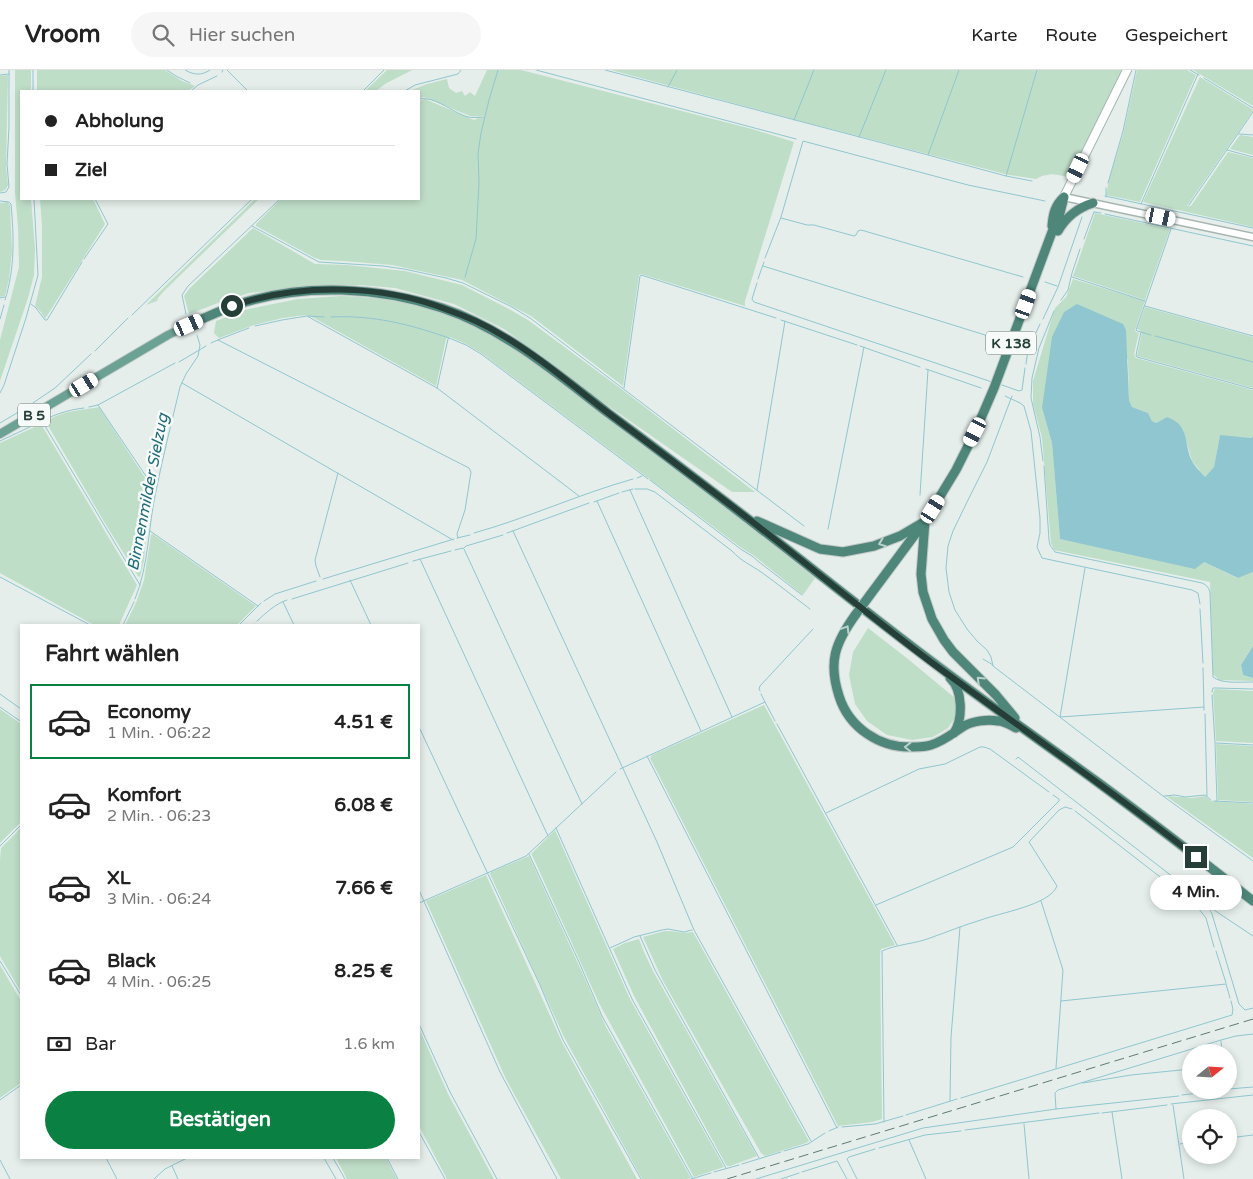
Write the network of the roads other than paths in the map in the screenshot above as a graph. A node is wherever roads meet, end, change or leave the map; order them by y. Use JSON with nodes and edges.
{"nodes":[{"id":1,"x":1127,"y":70,"type":"edge"},
{"id":2,"x":1064,"y":197,"type":"junction"},
{"id":3,"x":1093,"y":203,"type":"junction"},
{"id":4,"x":1253,"y":237,"type":"edge"},
{"id":5,"x":1044,"y":253,"type":"junction"},
{"id":6,"x":189,"y":325,"type":"joint"},
{"id":7,"x":0,"y":434,"type":"edge"},
{"id":8,"x":747,"y":518,"type":"junction"},
{"id":9,"x":925,"y":521,"type":"junction"},
{"id":10,"x":931,"y":661,"type":"junction"},
{"id":11,"x":1027,"y":731,"type":"junction"},
{"id":12,"x":954,"y":733,"type":"junction"},
{"id":13,"x":1253,"y":901,"type":"edge"}],
"edges":[{"from":1,"to":2,"type":"main road","number":"K 138"},
{"from":2,"to":3,"type":"street"},
{"from":2,"to":5,"type":"highway","number":"K 138"},
{"from":3,"to":4,"type":"street"},
{"from":3,"to":5,"type":"highway"},
{"from":5,"to":9,"type":"highway","number":"K 138"},
{"from":6,"to":7,"type":"main road","number":"B 5"},
{"from":6,"to":8,"type":"highway","number":"B 5"},
{"from":9,"to":8,"type":"highway","one_way":true},
{"from":8,"to":10,"type":"highway","number":"B 5"},
{"from":11,"to":9,"type":"highway","one_way":true},
{"from":12,"to":9,"type":"highway","one_way":true,"bridge":true},
{"from":10,"to":11,"type":"highway","number":"B 5"},
{"from":10,"to":12,"type":"highway"},
{"from":11,"to":12,"type":"highway"},
{"from":11,"to":13,"type":"highway","number":"B 5"}]}
